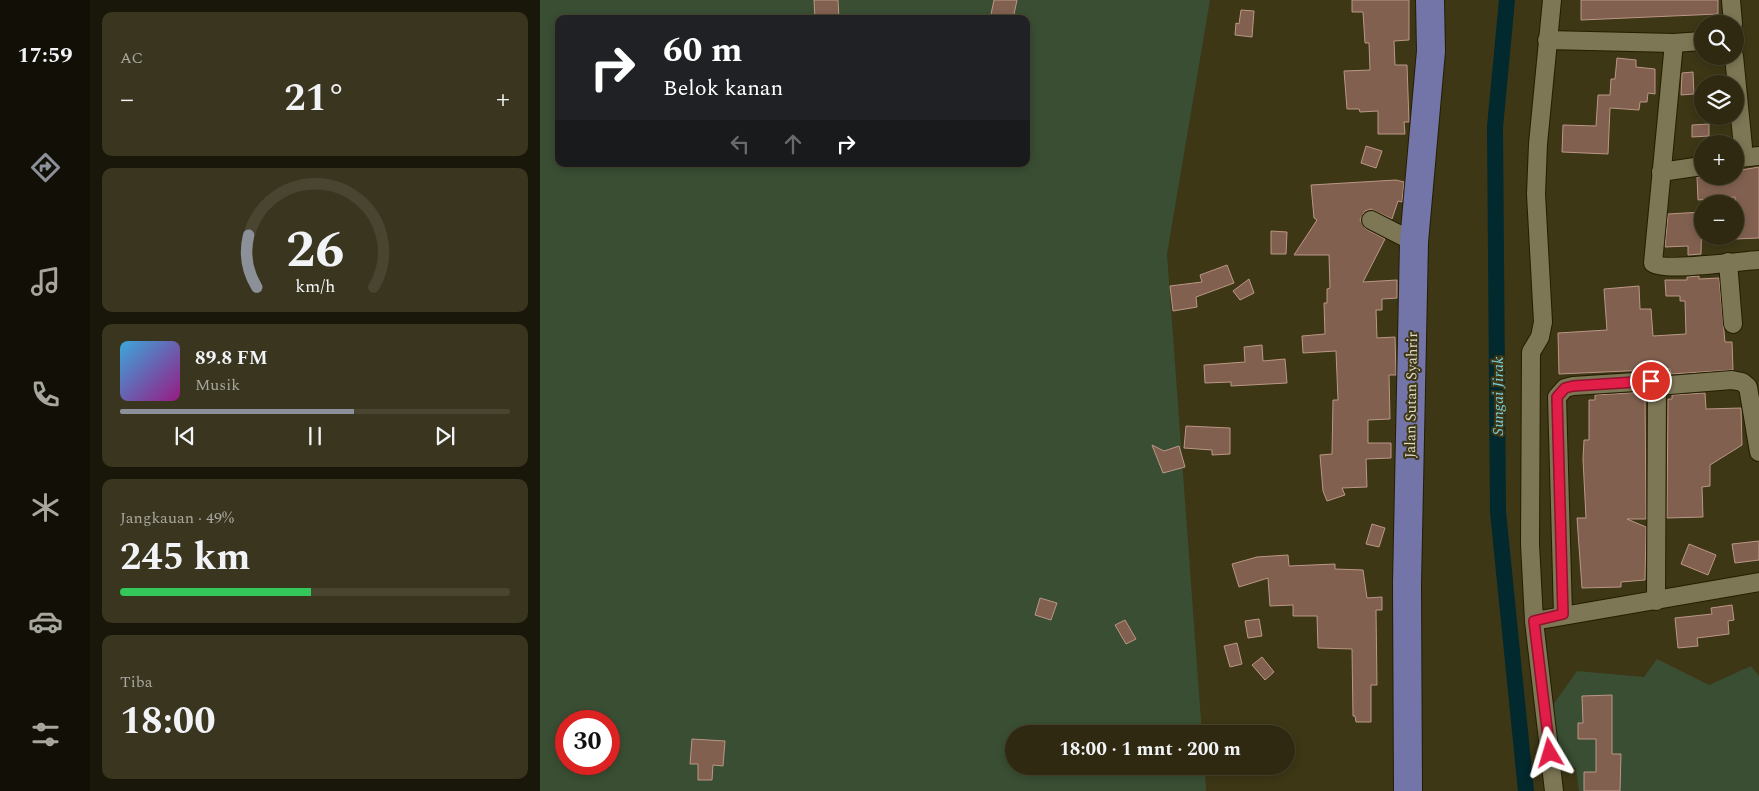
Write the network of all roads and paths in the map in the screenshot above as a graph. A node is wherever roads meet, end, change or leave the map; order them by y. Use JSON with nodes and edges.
{"nodes":[{"id":1,"x":1430,"y":0,"type":"edge"},
{"id":2,"x":1552,"y":0,"type":"edge"},
{"id":3,"x":1731,"y":0,"type":"edge"},
{"id":4,"x":1732,"y":15,"type":"edge"},
{"id":5,"x":1547,"y":40,"type":"junction"},
{"id":6,"x":1694,"y":42,"type":"edge"},
{"id":7,"x":1674,"y":43,"type":"junction"},
{"id":8,"x":1735,"y":65,"type":"edge"},
{"id":9,"x":1742,"y":135,"type":"edge"},
{"id":10,"x":1759,"y":156,"type":"edge"},
{"id":11,"x":1744,"y":158,"type":"edge"},
{"id":12,"x":1694,"y":167,"type":"edge"},
{"id":13,"x":1661,"y":172,"type":"junction"},
{"id":14,"x":1371,"y":220,"type":"dead end"},
{"id":15,"x":1414,"y":242,"type":"junction"},
{"id":16,"x":1759,"y":260,"type":"edge"},
{"id":17,"x":1728,"y":262,"type":"junction"},
{"id":18,"x":1733,"y":324,"type":"dead end"},
{"id":19,"x":1657,"y":386,"type":"junction"},
{"id":20,"x":1759,"y":452,"type":"edge"},
{"id":21,"x":1759,"y":582,"type":"edge"},
{"id":22,"x":1656,"y":601,"type":"junction"},
{"id":23,"x":1563,"y":614,"type":"junction"},
{"id":24,"x":1534,"y":621,"type":"junction"},
{"id":25,"x":1408,"y":791,"type":"edge"},
{"id":26,"x":1554,"y":791,"type":"edge"}],
"edges":[{"from":1,"to":15,"type":"main road","name":"Jalan Sutan Syahrir"},
{"from":2,"to":5,"type":"street"},
{"from":3,"to":4,"type":"street"},
{"from":5,"to":7,"type":"street"},
{"from":5,"to":24,"type":"street"},
{"from":6,"to":7,"type":"street"},
{"from":7,"to":13,"type":"street"},
{"from":8,"to":9,"type":"street"},
{"from":10,"to":11,"type":"street"},
{"from":12,"to":13,"type":"street"},
{"from":13,"to":17,"type":"street"},
{"from":14,"to":15,"type":"street"},
{"from":15,"to":25,"type":"main road","name":"Jalan Sutan Syahrir"},
{"from":16,"to":17,"type":"street"},
{"from":17,"to":18,"type":"street"},
{"from":19,"to":20,"type":"street"},
{"from":19,"to":22,"type":"street"},
{"from":19,"to":23,"type":"street"},
{"from":21,"to":22,"type":"street"},
{"from":22,"to":23,"type":"street"},
{"from":23,"to":24,"type":"street"},
{"from":24,"to":26,"type":"street"}]}
